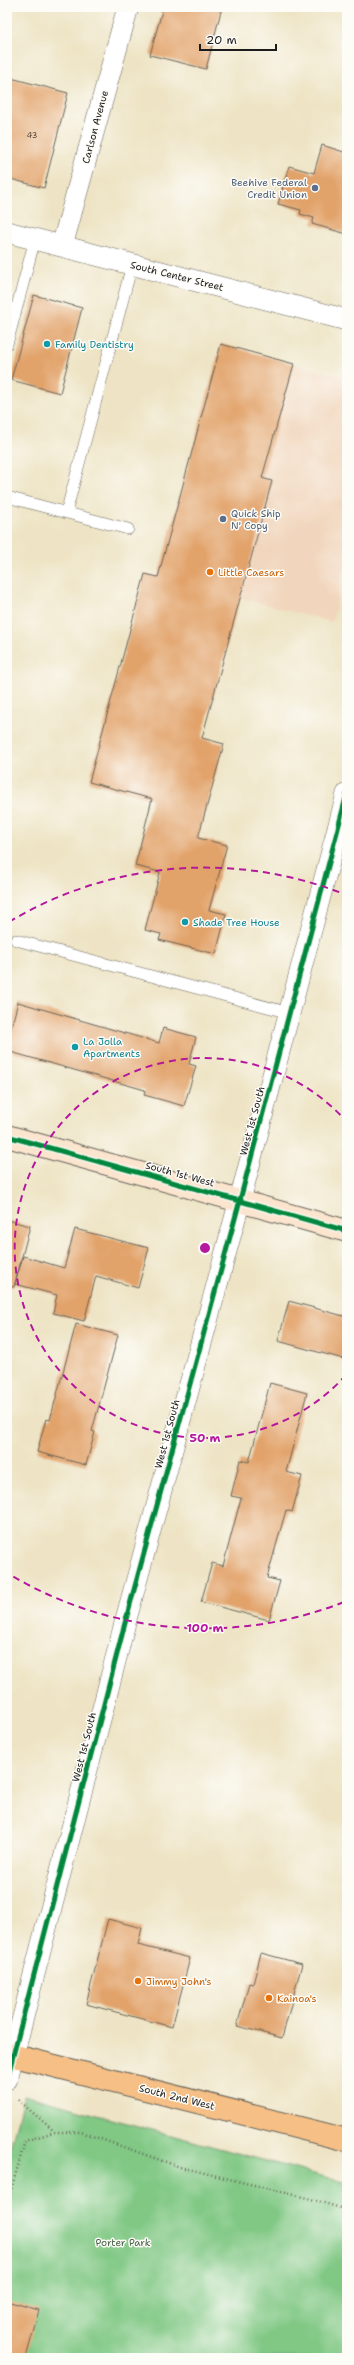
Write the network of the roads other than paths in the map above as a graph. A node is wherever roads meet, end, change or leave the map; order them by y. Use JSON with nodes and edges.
{"nodes":[{"id":1,"x":128,"y":7,"type":"edge"},
{"id":2,"x":7,"y":232,"type":"edge"},
{"id":3,"x":35,"y":239,"type":"junction"},
{"id":4,"x":62,"y":246,"type":"junction"},
{"id":5,"x":132,"y":265,"type":"junction"},
{"id":6,"x":347,"y":320,"type":"edge"},
{"id":7,"x":7,"y":344,"type":"edge"},
{"id":8,"x":7,"y":497,"type":"edge"},
{"id":9,"x":66,"y":513,"type":"junction"},
{"id":10,"x":128,"y":529,"type":"dead end"},
{"id":11,"x":345,"y":806,"type":"edge"},
{"id":12,"x":16,"y":940,"type":"dead end"},
{"id":13,"x":290,"y":1013,"type":"junction"},
{"id":14,"x":7,"y":1136,"type":"edge"},
{"id":15,"x":240,"y":1200,"type":"junction"},
{"id":16,"x":347,"y":1231,"type":"edge"},
{"id":17,"x":10,"y":2055,"type":"edge"},
{"id":18,"x":7,"y":2079,"type":"edge"},
{"id":19,"x":347,"y":2140,"type":"edge"}],
"edges":[{"from":1,"to":4,"type":"street","name":"Carlson Avenue"},
{"from":2,"to":3,"type":"street","name":"South Center Street"},
{"from":3,"to":4,"type":"street","name":"South Center Street"},
{"from":3,"to":7,"type":"lane"},
{"from":4,"to":5,"type":"street","name":"South Center Street"},
{"from":5,"to":6,"type":"street","name":"South Center Street"},
{"from":5,"to":9,"type":"lane"},
{"from":8,"to":9,"type":"lane"},
{"from":9,"to":10,"type":"lane"},
{"from":11,"to":13,"type":"street","name":"West 1st South"},
{"from":12,"to":13,"type":"lane"},
{"from":13,"to":15,"type":"street","name":"West 1st South"},
{"from":14,"to":15,"type":"street","name":"South 1st West"},
{"from":15,"to":16,"type":"street","name":"South 1st West"},
{"from":15,"to":17,"type":"street","name":"West 1st South"},
{"from":17,"to":18,"type":"street","name":"West 1st South"},
{"from":17,"to":19,"type":"main road","name":"South 2nd West"}]}
